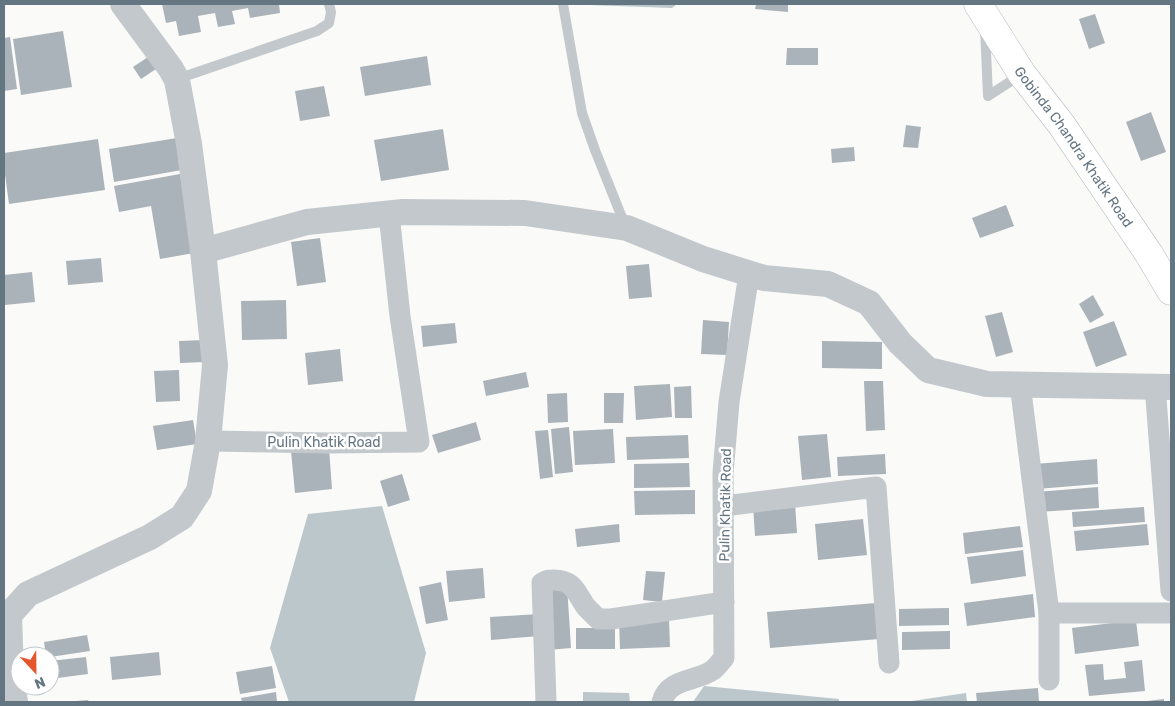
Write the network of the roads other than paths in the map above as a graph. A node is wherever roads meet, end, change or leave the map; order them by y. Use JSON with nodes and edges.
{"nodes":[{"id":1,"x":122,"y":4,"type":"edge"},
{"id":2,"x":329,"y":4,"type":"edge"},
{"id":3,"x":563,"y":4,"type":"edge"},
{"id":4,"x":981,"y":8,"type":"edge"},
{"id":5,"x":1022,"y":74,"type":"junction"},
{"id":6,"x":177,"y":80,"type":"junction"},
{"id":7,"x":388,"y":214,"type":"junction"},
{"id":8,"x":627,"y":228,"type":"junction"},
{"id":9,"x":203,"y":251,"type":"junction"},
{"id":10,"x":749,"y":274,"type":"junction"},
{"id":11,"x":1171,"y":291,"type":"edge"},
{"id":12,"x":1020,"y":384,"type":"junction"},
{"id":13,"x":1163,"y":387,"type":"edge"},
{"id":14,"x":208,"y":441,"type":"junction"},
{"id":15,"x":724,"y":506,"type":"junction"},
{"id":16,"x":1171,"y":591,"type":"edge"},
{"id":17,"x":724,"y":602,"type":"junction"},
{"id":18,"x":1049,"y":613,"type":"junction"},
{"id":19,"x":1171,"y":613,"type":"edge"},
{"id":20,"x":6,"y":616,"type":"edge"},
{"id":21,"x":889,"y":662,"type":"dead end"},
{"id":22,"x":1049,"y":680,"type":"dead end"},
{"id":23,"x":15,"y":702,"type":"edge"},
{"id":24,"x":546,"y":702,"type":"edge"},
{"id":25,"x":662,"y":702,"type":"edge"}],
"edges":[{"from":1,"to":6,"type":"street"},
{"from":2,"to":6,"type":"lane"},
{"from":3,"to":8,"type":"lane"},
{"from":4,"to":5,"type":"main road","name":"Gobinda Chandra Khatik Road"},
{"from":4,"to":5,"type":"lane"},
{"from":5,"to":11,"type":"main road","name":"Gobinda Chandra Khatik Road"},
{"from":6,"to":9,"type":"street"},
{"from":7,"to":8,"type":"street"},
{"from":7,"to":9,"type":"street"},
{"from":7,"to":14,"type":"street","name":"Pulin Khatik Road"},
{"from":8,"to":10,"type":"street"},
{"from":9,"to":14,"type":"street"},
{"from":10,"to":12,"type":"street"},
{"from":10,"to":15,"type":"street","name":"Pulin Khatik Road"},
{"from":12,"to":13,"type":"street"},
{"from":12,"to":18,"type":"street"},
{"from":13,"to":16,"type":"street"},
{"from":14,"to":20,"type":"street"},
{"from":15,"to":17,"type":"street","name":"Pulin Khatik Road"},
{"from":15,"to":21,"type":"street"},
{"from":17,"to":24,"type":"street"},
{"from":17,"to":25,"type":"street","name":"Pulin Khatik Road"},
{"from":18,"to":19,"type":"street"},
{"from":18,"to":22,"type":"street"},
{"from":20,"to":23,"type":"street"}]}
